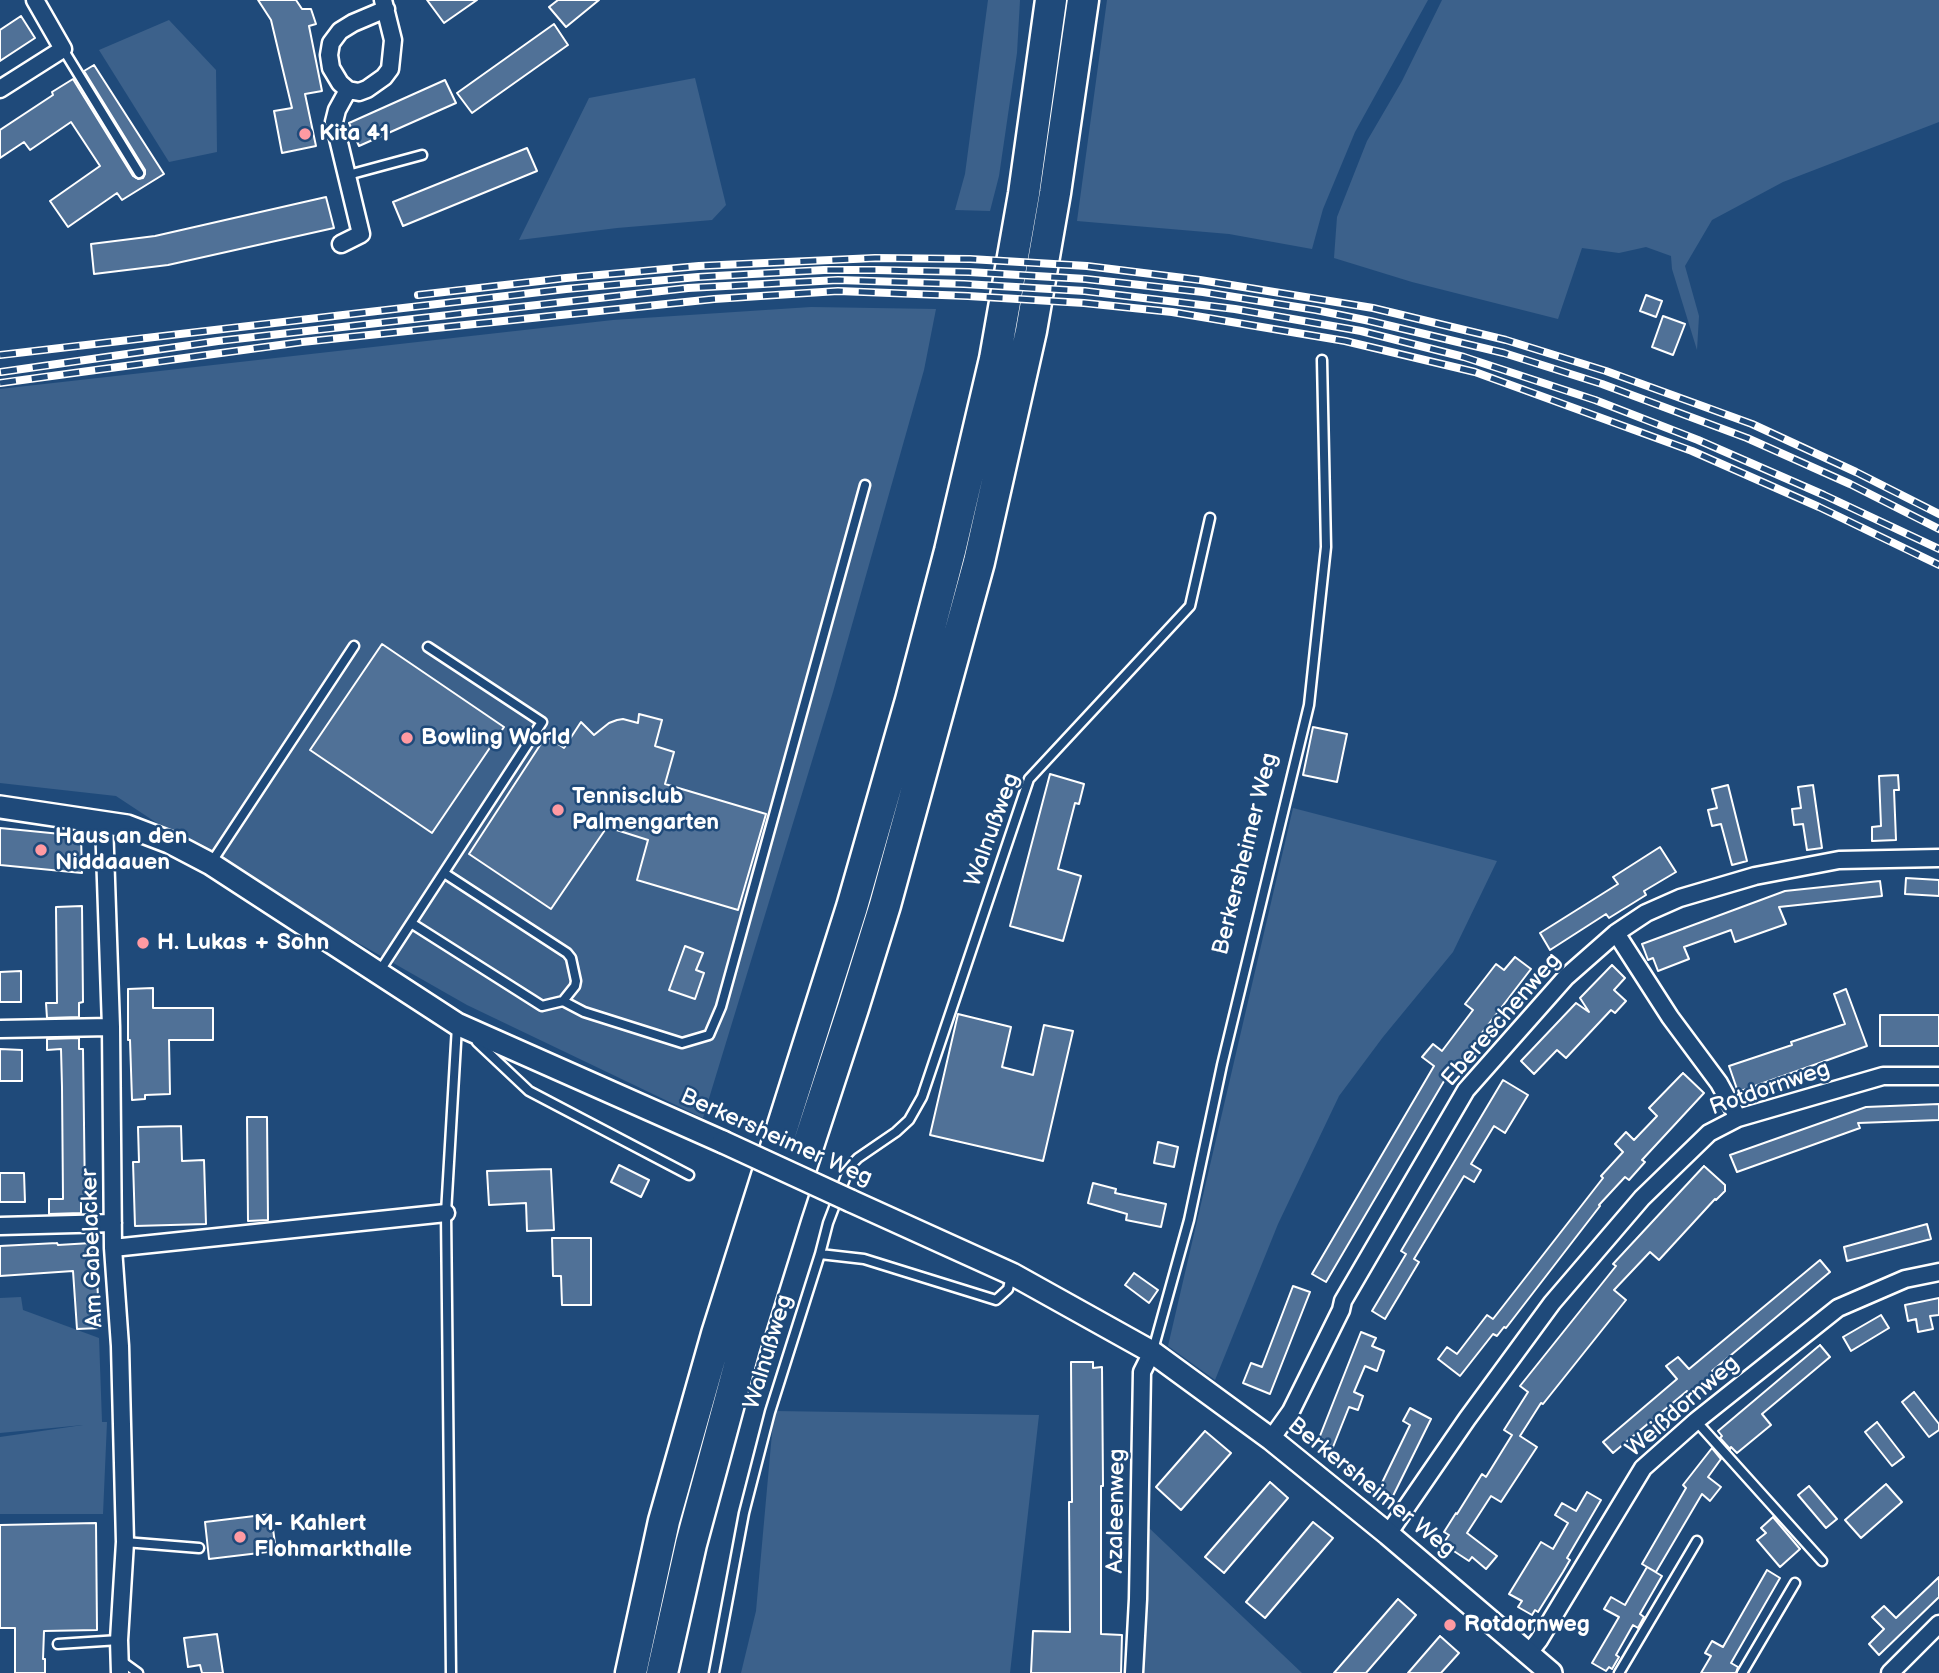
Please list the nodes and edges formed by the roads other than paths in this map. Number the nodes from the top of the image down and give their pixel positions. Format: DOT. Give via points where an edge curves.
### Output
graph roads {
  1 [pos="35,0"];
  2 [pos="1051,0"];
  3 [pos="1083,0"];
  4 [pos="385,5"];
  5 [pos="63,49"];
  6 [pos="0,89"];
  7 [pos="348,90"];
  8 [pos="422,155"];
  9 [pos="138,173"];
  10 [pos="348,175"];
  11 [pos="341,244"];
  12 [pos="1322,360"];
  13 [pos="865,485"];
  14 [pos="1210,518"];
  15 [pos="354,646"];
  16 [pos="428,646"];
  17 [pos="0,807"];
  18 [pos="104,822"];
  19 [pos="1939,858"];
  20 [pos="211,864"];
  21 [pos="444,873"];
  22 [pos="411,923"];
  23 [pos="1616,933"];
  24 [pos="379,973"];
  25 [pos="563,1001"];
  26 [pos="457,1024"];
  27 [pos="111,1027"];
  28 [pos="0,1029"];
  29 [pos="1939,1076"];
  30 [pos="1738,1118"];
  31 [pos="689,1175"];
  32 [pos="446,1213"];
  33 [pos="113,1223"];
  34 [pos="0,1226"];
  35 [pos="113,1248"];
  36 [pos="820,1254"];
  37 [pos="1939,1272"];
  38 [pos="1012,1274"];
  39 [pos="1152,1352"];
  40 [pos="1696,1421"];
  41 [pos="1271,1439"];
  42 [pos="1388,1534"];
  43 [pos="1697,1541"];
  44 [pos="125,1542"];
  45 [pos="199,1548"];
  46 [pos="1822,1561"];
  47 [pos="1796,1583"];
  48 [pos="1939,1624"];
  49 [pos="119,1640"];
  50 [pos="58,1644"];
  51 [pos="1528,1654"];
  52 [pos="120,1666"];
  53 [pos="138,1673"];
  54 [pos="451,1673"];
  55 [pos="631,1673"];
  56 [pos="662,1673"];
  57 [pos="714,1673"];
  58 [pos="1134,1673"];
  59 [pos="1551,1673"];
  60 [pos="1619,1673"];
  61 [pos="1742,1673"];
  62 [pos="1890,1673"];
  1 -- 5 [label="street"];
  2 -- 55 [label="highway" via="995,359 950,551 852,907 713,1348 664,1521"];
  3 -- 56 [label="highway" via="1031,331 979,562 881,918 744,1348"];
  4 -- 7 [label="street" via="393,40 390,68 367,89"];
  4 -- 7 [label="street" via="340,31 331,43 331,68"];
  5 -- 6 [label="street"];
  5 -- 9 [label="lane"];
  7 -- 10 [label="street" via="334,122"];
  8 -- 10 [label="lane"];
  10 -- 11 [label="street" via="361,234"];
  12 -- 39 [label="lane, Berkersheimer Weg" via="1326,547 1309,705 1189,1220"];
  13 -- 25 [label="lane" via="721,1007 709,1035 682,1043"];
  14 -- 36 [label="lane, Walnußweg" via="1191,606 1029,779 922,1097 909,1120 858,1158 846,1176"];
  15 -- 20 [label="lane"];
  16 -- 21 [label="lane" via="542,722"];
  17 -- 18 [label="street, Berkersheimer Weg"];
  18 -- 20 [label="street, Berkersheimer Weg" via="169,842"];
  18 -- 27 [label="street, Am Gabelacker"];
  19 -- 23 [label="street, Ebereschenweg" via="1839,860 1755,876 1680,898"];
  20 -- 24 [label="street, Berkersheimer Weg"];
  21 -- 22 [label="lane"];
  21 -- 25 [label="lane" via="567,953 576,981"];
  22 -- 24 [label="lane"];
  22 -- 25 [label="lane" via="542,1006"];
  23 -- 30 [label="street"];
  23 -- 41 [label="street, Ebereschenweg" via="1566,978 1466,1090 1343,1301 1291,1411"];
  24 -- 26 [label="street, Berkersheimer Weg"];
  26 -- 31 [label="lane" via="529,1091"];
  26 -- 32 [label="lane"];
  26 -- 38 [label="street, Berkersheimer Weg, bridge"];
  27 -- 28 [label="street"];
  27 -- 33 [label="street, Am Gabelacker"];
  29 -- 30 [label="street, Rotdornweg" via="1884,1076"];
  30 -- 42 [label="street, Rotdornweg" via="1709,1133 1642,1198 1552,1303"];
  32 -- 35 [label="street"];
  32 -- 54 [label="lane"];
  33 -- 34 [label="street"];
  33 -- 35 [label="street, Am Gabelacker"];
  35 -- 44 [label="street, Am Gabelacker"];
  36 -- 38 [label="lane" via="864,1259 996,1300 1008,1289"];
  36 -- 57 [label="lane, Walnußweg" via="747,1500"];
  37 -- 40 [label="street, Weißdornweg" via="1905,1279 1838,1308"];
  38 -- 39 [label="street, Berkersheimer Weg"];
  39 -- 41 [label="street, Berkersheimer Weg"];
  39 -- 58 [label="street, Azaleenweg" via="1142,1372"];
  40 -- 46 [label="lane"];
  40 -- 51 [label="street, Weißdornweg" via="1643,1468"];
  41 -- 42 [label="street, Berkersheimer Weg"];
  42 -- 51 [label="street, Berkersheimer Weg"];
  43 -- 60 [label="lane"];
  44 -- 45 [label="lane"];
  44 -- 49 [label="street, Am Gabelacker"];
  47 -- 61 [label="lane"];
  48 -- 62 [label="street"];
  49 -- 50 [label="lane"];
  49 -- 52 [label="street, Am Gabelacker"];
  51 -- 59 [label="street, Berkersheimer Weg"];
  52 -- 53 [label="lane"];
}
